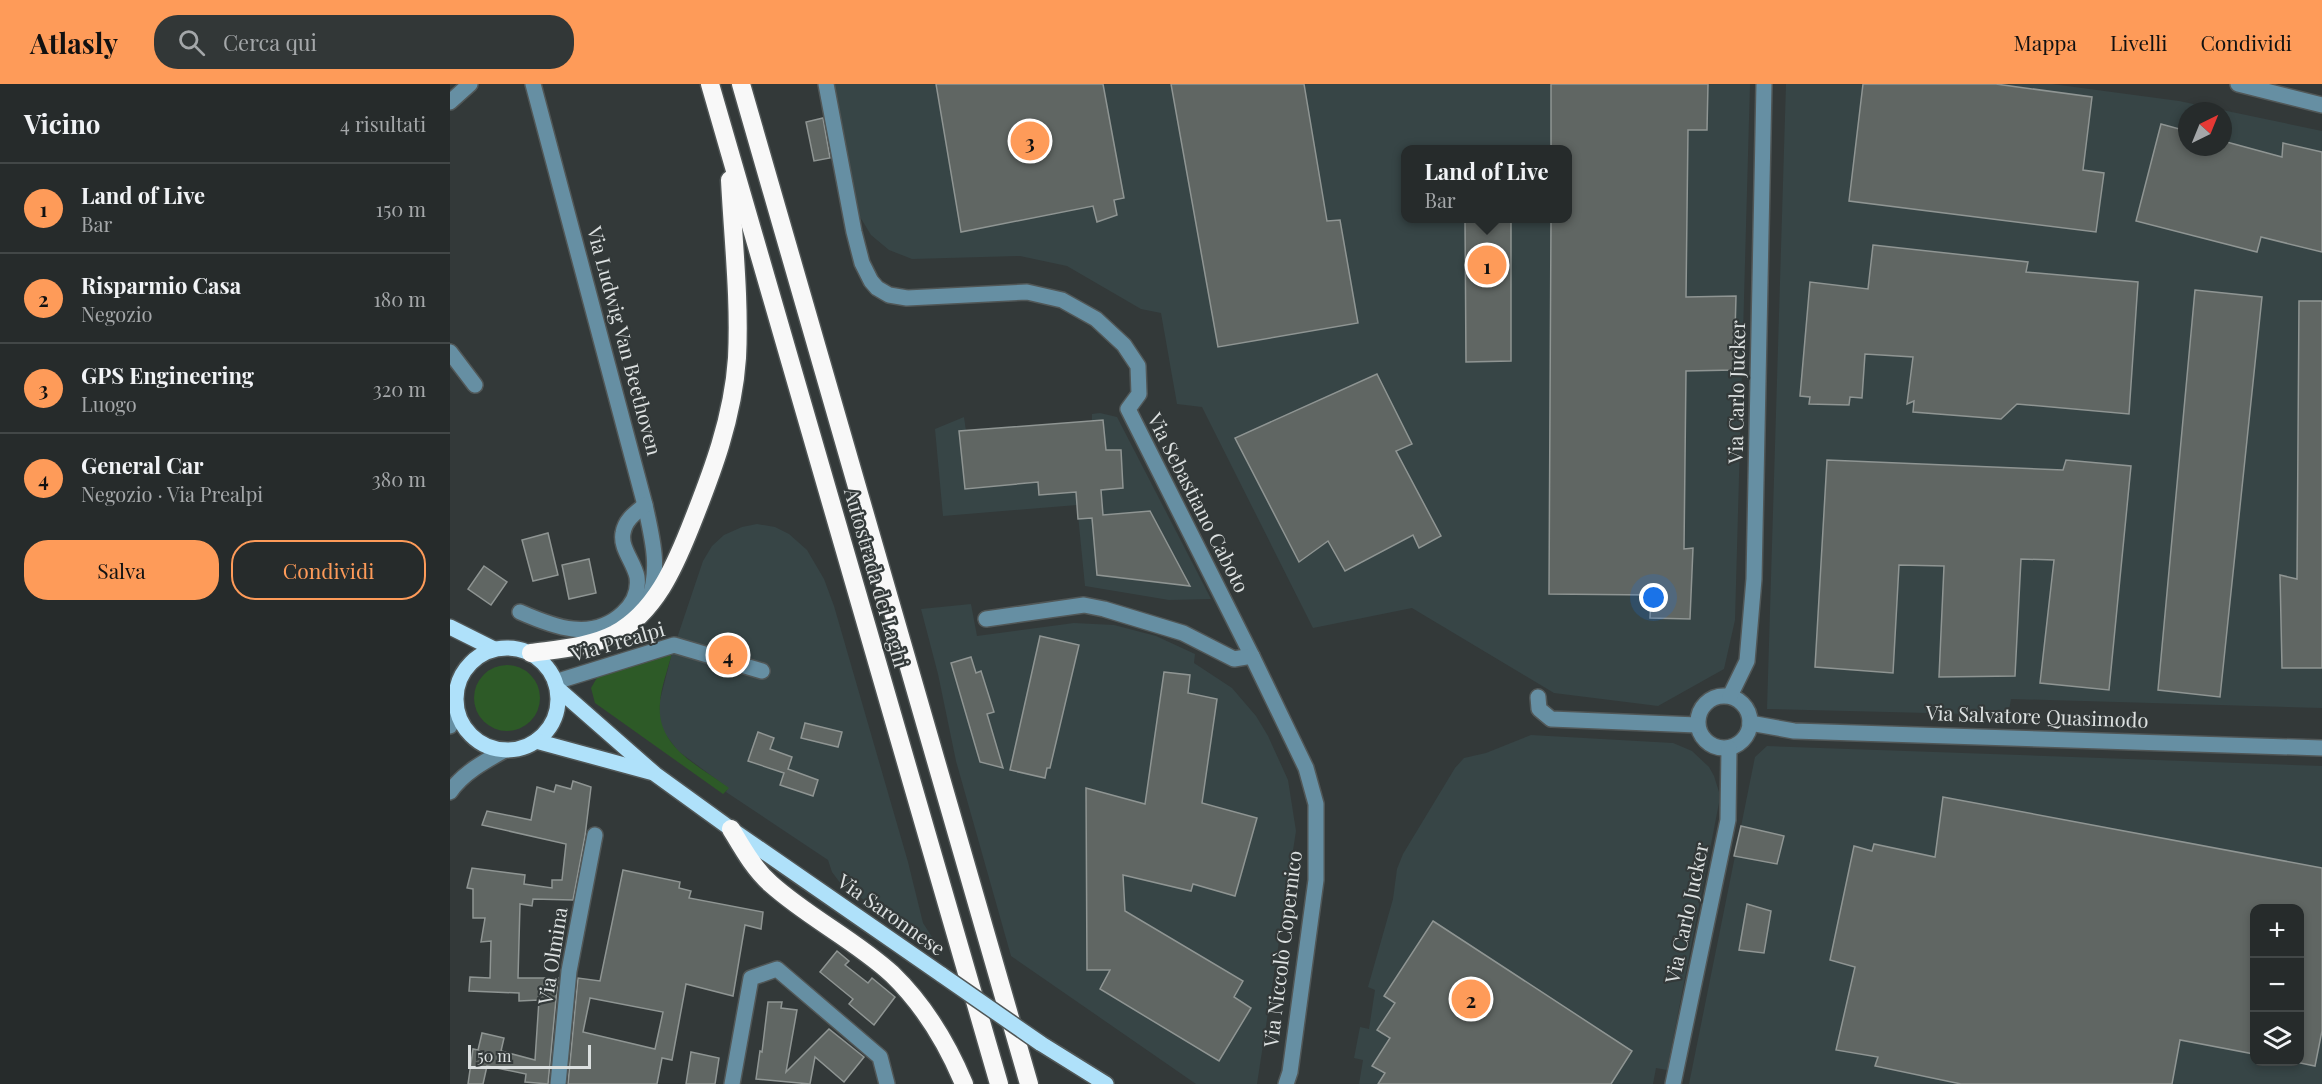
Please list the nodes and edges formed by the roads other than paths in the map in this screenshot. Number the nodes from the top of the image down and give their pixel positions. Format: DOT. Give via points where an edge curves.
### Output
graph roads {
  1 [pos="470,84"];
  2 [pos="533,84"];
  3 [pos="710,84"];
  4 [pos="741,84"];
  5 [pos="826,84"];
  6 [pos="1764,84"];
  7 [pos="2238,84"];
  8 [pos="450,102"];
  9 [pos="2322,105"];
  10 [pos="728,148"];
  11 [pos="450,352"];
  12 [pos="475,385"];
  13 [pos="645,505"];
  14 [pos="645,609"];
  15 [pos="520,612"];
  16 [pos="986,619"];
  17 [pos="450,627"];
  18 [pos="494,649"];
  19 [pos="531,654"];
  20 [pos="1252,656"];
  21 [pos="762,671"];
  22 [pos="453,683"];
  23 [pos="556,685"];
  24 [pos="1730,696"];
  25 [pos="1538,697"];
  26 [pos="457,712"];
  27 [pos="1750,723"];
  28 [pos="1697,725"];
  29 [pos="450,726"];
  30 [pos="536,741"];
  31 [pos="1729,748"];
  32 [pos="2322,748"];
  33 [pos="505,750"];
  34 [pos="655,774"];
  35 [pos="450,792"];
  36 [pos="731,829"];
  37 [pos="595,835"];
  38 [pos="1093,1076"];
  39 [pos="1289,1080"];
  40 [pos="558,1084"];
  41 [pos="732,1084"];
  42 [pos="886,1084"];
  43 [pos="964,1084"];
  44 [pos="999,1084"];
  45 [pos="1029,1084"];
  46 [pos="1106,1084"];
  47 [pos="1119,1084"];
  48 [pos="1673,1084"];
  1 -- 8 [label="street"];
  2 -- 13 [label="street, Via Ludwig Van Beethoven"];
  3 -- 10 [label="highway, Autostrada dei Laghi"];
  4 -- 45 [label="highway, Autostrada dei Laghi"];
  5 -- 20 [label="street, Via Sebastiano Caboto" via="854,232 866,273 877,288 907,298 1027,292 1062,300 1096,319 1124,345 1138,366 1139,394 1128,409"];
  6 -- 24 [label="street, Via Carlo Jucker" via="1754,579 1747,661"];
  7 -- 9 [label="street"];
  10 -- 14 [label="highway" via="737,336 729,414 715,467 677,561 664,586"];
  10 -- 44 [label="highway, Autostrada dei Laghi"];
  11 -- 12 [label="street"];
  13 -- 14 [label="street, Via Ludwig Van Beethoven" via="654,545 655,585"];
  13 -- 15 [label="street" via="631,516 622,536 637,576 637,589 630,607 616,620 589,631 560,628"];
  14 -- 19 [label="highway" via="616,633 593,643"];
  16 -- 20 [label="street" via="1084,605 1174,630 1234,659"];
  17 -- 18 [label="main road"];
  18 -- 19 [label="main road" via="509,647"];
  18 -- 22 [label="main road" via="473,660"];
  19 -- 23 [label="main road, Via Saronnese" via="543,662"];
  20 -- 39 [label="street, Via Niccolò Copernico" via="1306,768 1316,804 1316,880"];
  21 -- 23 [label="street, Via Prealpi" via="675,645"];
  22 -- 26 [label="main road"];
  23 -- 30 [label="main road" via="557,711 551,725"];
  23 -- 34 [label="main road, Via Saronnese"];
  24 -- 27 [label="street" via="1745,706"];
  24 -- 28 [label="street" via="1706,702"];
  25 -- 28 [label="street" via="1539,710 1551,719"];
  26 -- 29 [label="street"];
  26 -- 33 [label="main road" via="474,739"];
  27 -- 31 [label="street" via="1744,739"];
  27 -- 32 [label="street, Via Salvatore Quasimodo" via="1794,731"];
  28 -- 31 [label="street" via="1711,746"];
  30 -- 33 [label="main road"];
  30 -- 34 [label="main road, Via Saronnese"];
  31 -- 48 [label="street, Via Carlo Jucker" via="1728,820"];
  33 -- 35 [label="street" via="481,763"];
  34 -- 36 [label="main road, Via Saronnese"];
  36 -- 38 [label="main road, Via Saronnese, bridge" via="1040,1044"];
  36 -- 43 [label="highway" via="773,885 892,974 928,1015"];
  37 -- 40 [label="street, Via Olmina" via="569,971"];
  38 -- 46 [label="main road, Via Saronnese"];
  38 -- 47 [label="street"];
  41 -- 42 [label="street" via="751,978 777,969 879,1057"];
}
